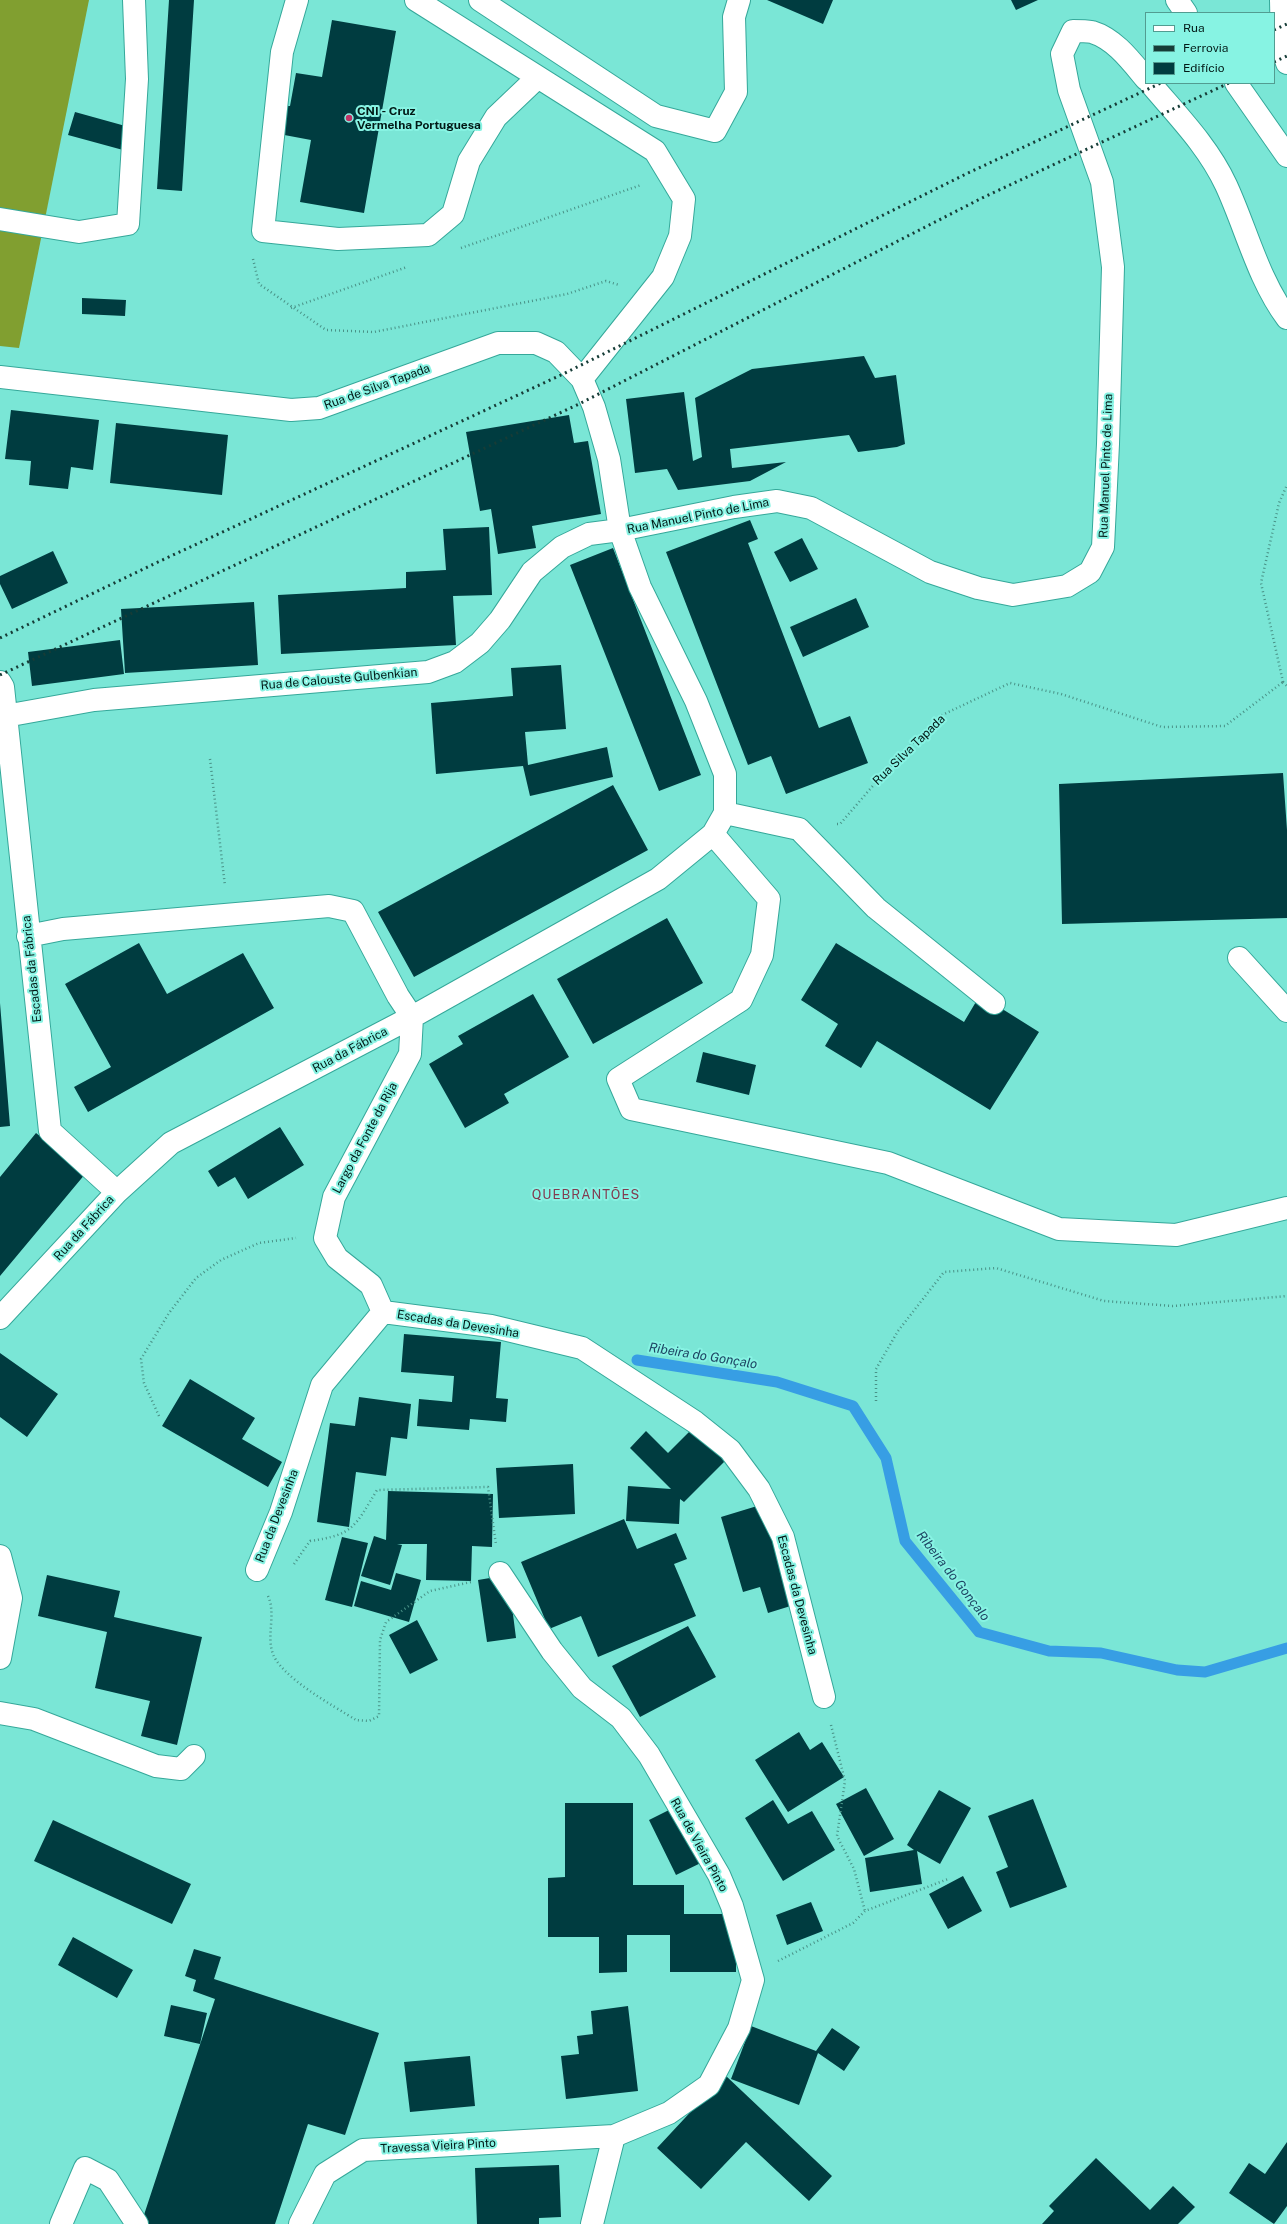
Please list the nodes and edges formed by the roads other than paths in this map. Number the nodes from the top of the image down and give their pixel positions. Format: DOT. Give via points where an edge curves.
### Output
graph roads {
  1 [pos="134,0"];
  2 [pos="297,0"];
  3 [pos="416,0"];
  4 [pos="480,0"];
  5 [pos="739,0"];
  6 [pos="1177,0"];
  7 [pos="1281,0"];
  8 [pos="1185,12"];
  9 [pos="1287,63"];
  10 [pos="538,77"];
  11 [pos="1145,78"];
  12 [pos="1151,84"];
  13 [pos="1237,84"];
  14 [pos="1287,156"];
  15 [pos="0,219"];
  16 [pos="1287,318"];
  17 [pos="0,377"];
  18 [pos="582,379"];
  19 [pos="620,530"];
  20 [pos="0,682"];
  21 [pos="2,717"];
  22 [pos="725,813"];
  23 [pos="713,834"];
  24 [pos="28,936"];
  25 [pos="1239,958"];
  26 [pos="994,1003"];
  27 [pos="1287,1011"];
  28 [pos="412,1017"];
  29 [pos="117,1192"];
  30 [pos="1287,1208"];
  31 [pos="383,1312"];
  32 [pos="0,1318"];
  33 [pos="0,1556"];
  34 [pos="257,1570"];
  35 [pos="500,1573"];
  36 [pos="0,1658"];
  37 [pos="824,1697"];
  38 [pos="0,1713"];
  39 [pos="194,1756"];
  40 [pos="614,2136"];
  41 [pos="61,2224"];
  42 [pos="137,2224"];
  43 [pos="300,2224"];
  44 [pos="592,2224"];
  1 -- 15 [label="street" via="137,79 128,224 79,232"];
  2 -- 10 [label="street" via="282,52 263,231 338,239 428,235 453,214 469,160 496,117"];
  3 -- 10 [label="street"];
  4 -- 5 [label="street" via="656,116 714,131 736,92 734,17"];
  6 -- 8 [label="street"];
  7 -- 9 [label="street" via="1282,48"];
  10 -- 18 [label="street" via="655,151 684,199 680,236 663,277"];
  11 -- 19 [label="street, Rua Manuel Pinto de Lima" via="1111,42 1092,32 1073,31 1062,54 1069,90 1102,182 1113,267 1103,547 1090,572 1067,586 1013,596 978,588 930,572 811,508 777,501 734,506"];
  12 -- 16 [label="street" via="1202,144 1222,177 1262,272"];
  13 -- 14 [label="street"];
  17 -- 18 [label="street, Rua de Silva Tapada" via="291,410 319,408 498,344 536,343 556,352"];
  18 -- 19 [label="street, Rua de Silva Tapada" via="594,407 609,459"];
  19 -- 21 [label="street, Rua de Calouste Gulbenkian" via="589,534 562,547 532,572 500,620 480,643 455,662 428,672 94,700"];
  19 -- 22 [label="street" via="640,587 696,701 725,774"];
  20 -- 21 [label="street" via="3,687"];
  21 -- 24 [label="street, Escadas da Fábrica"];
  22 -- 23 [label="street, Rua da Fábrica"];
  22 -- 26 [label="street" via="799,829 876,908"];
  23 -- 28 [label="street, Rua da Fábrica" via="658,879"];
  23 -- 30 [label="street" via="769,899 762,955 741,1000 618,1078 631,1109 888,1163 1059,1229 1176,1235"];
  24 -- 28 [label="street" via="63,929 328,906 353,911 398,996"];
  24 -- 29 [label="street, Escadas da Fábrica" via="50,1131"];
  25 -- 27 [label="street"];
  28 -- 29 [label="street, Rua da Fábrica" via="171,1143"];
  28 -- 31 [label="street, Largo da Fonte da Rija" via="410,1054 334,1196 324,1238 337,1258 370,1285"];
  29 -- 32 [label="street, Rua da Fábrica"];
  31 -- 34 [label="street, Rua da Devesinha" via="322,1385 281,1512"];
  31 -- 37 [label="street, Escadas da Devesinha" via="491,1326 582,1348 695,1422 730,1450 759,1489 783,1537"];
  33 -- 36 [label="street" via="11,1598"];
  35 -- 40 [label="street, Rua de Vieira Pinto" via="552,1651 582,1688 621,1718 649,1755 719,1875 732,1906 753,1980 738,2028 709,2085 669,2113"];
  38 -- 39 [label="street" via="34,1719 156,1766 181,1769"];
  40 -- 43 [label="street, Travessa Vieira Pinto" via="363,2150 325,2174"];
  40 -- 44 [label="street"];
  41 -- 42 [label="street" via="85,2168 108,2180"];
}
